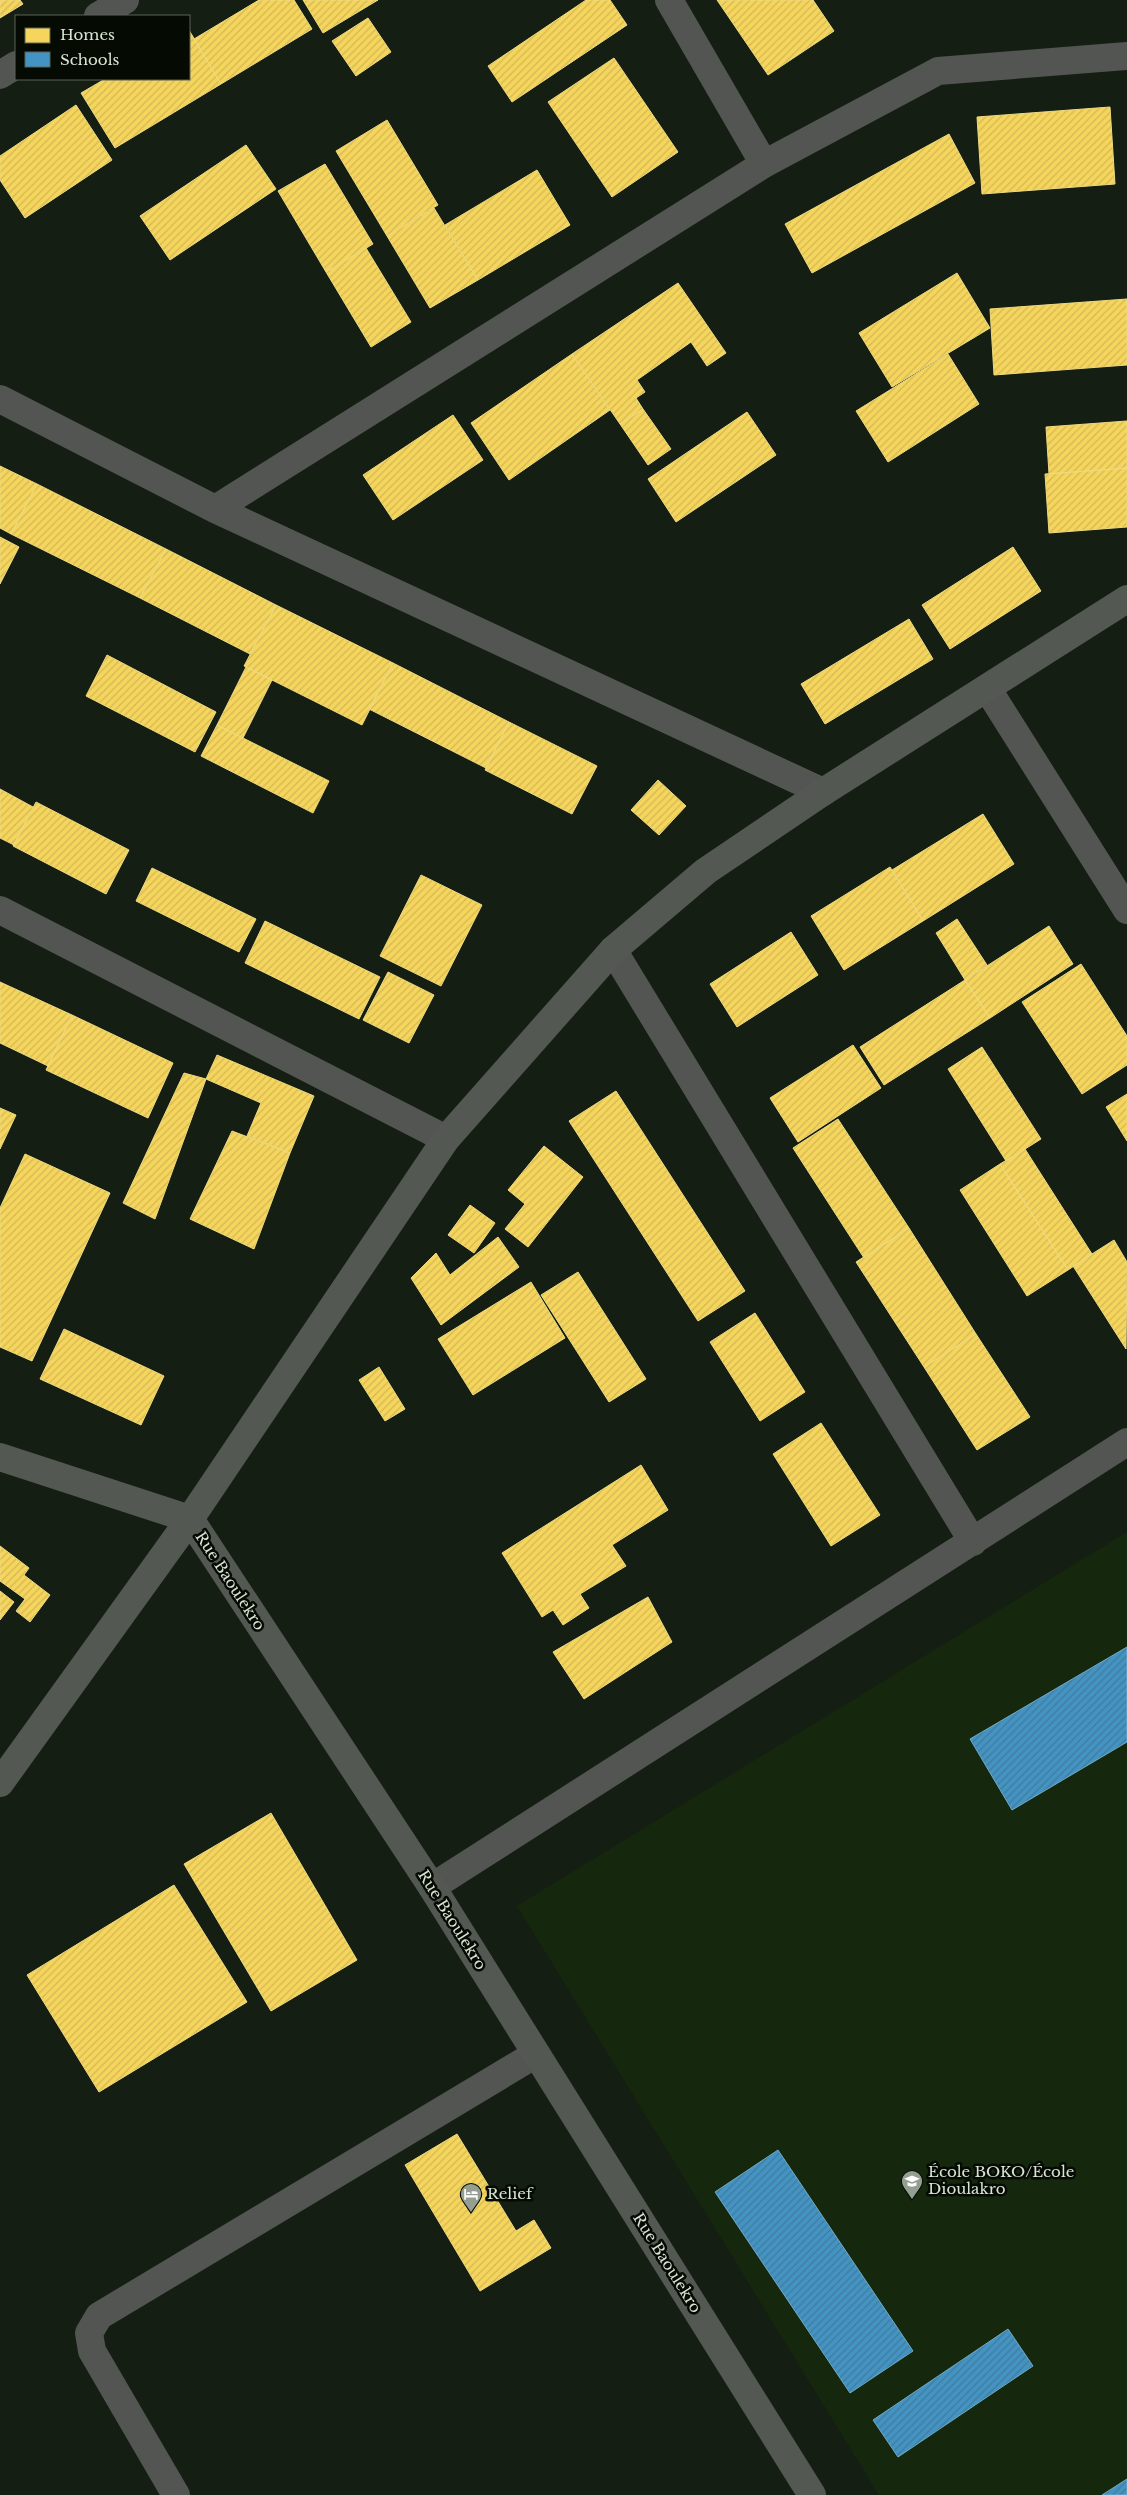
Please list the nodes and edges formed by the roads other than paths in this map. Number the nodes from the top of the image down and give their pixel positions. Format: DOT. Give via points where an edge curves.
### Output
graph roads {
  1 [pos="125,0"];
  2 [pos="669,0"];
  3 [pos="100,15"];
  4 [pos="1127,56"];
  5 [pos="15,66"];
  6 [pos="0,75"];
  7 [pos="764,164"];
  8 [pos="0,399"];
  9 [pos="215,509"];
  10 [pos="1127,599"];
  11 [pos="987,688"];
  12 [pos="823,792"];
  13 [pos="0,910"];
  14 [pos="1127,910"];
  15 [pos="613,950"];
  16 [pos="446,1140"];
  17 [pos="1127,1442"];
  18 [pos="0,1457"];
  19 [pos="190,1519"];
  20 [pos="973,1542"];
  21 [pos="0,1783"];
  22 [pos="432,1886"];
  23 [pos="536,2054"];
  24 [pos="176,2495"];
  25 [pos="812,2495"];
  1 -- 3 [label="street"];
  2 -- 7 [label="street"];
  4 -- 7 [label="street" via="938,71"];
  5 -- 6 [label="street"];
  7 -- 9 [label="street"];
  8 -- 9 [label="street"];
  9 -- 12 [label="street"];
  10 -- 11 [label="street"];
  11 -- 12 [label="street"];
  11 -- 14 [label="street"];
  12 -- 15 [label="street" via="706,871"];
  13 -- 16 [label="street"];
  15 -- 16 [label="street"];
  15 -- 20 [label="street"];
  16 -- 19 [label="street"];
  17 -- 20 [label="street"];
  18 -- 19 [label="street, Rue Baoulekro"];
  19 -- 21 [label="street"];
  19 -- 22 [label="street, Rue Baoulekro"];
  20 -- 22 [label="street"];
  22 -- 23 [label="street, Rue Baoulekro"];
  23 -- 24 [label="street" via="99,2316 89,2333 92,2351"];
  23 -- 25 [label="street, Rue Baoulekro"];
}
